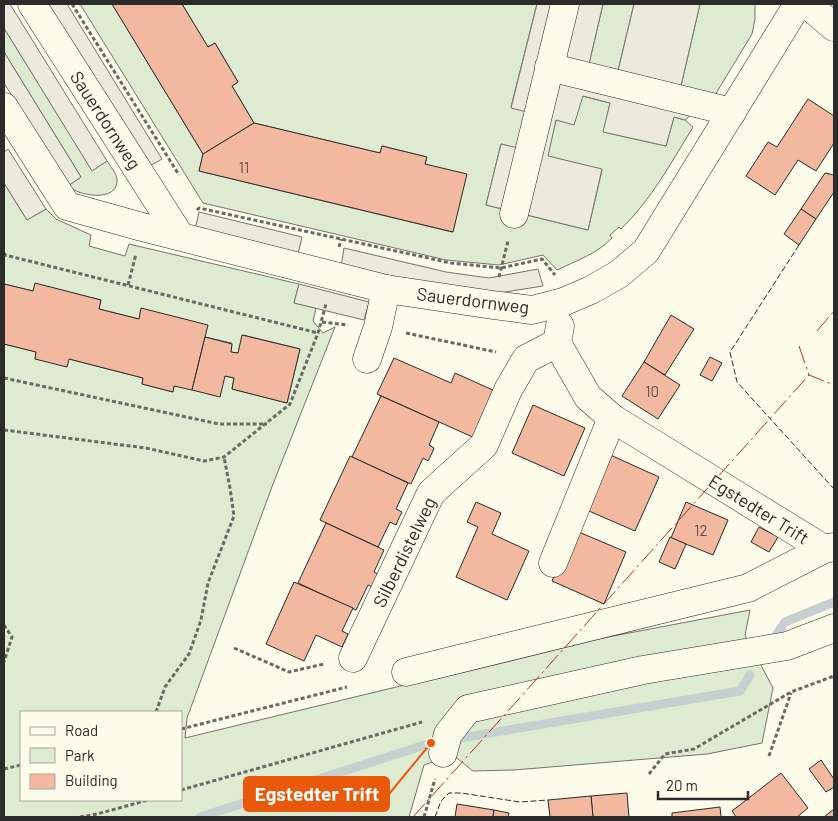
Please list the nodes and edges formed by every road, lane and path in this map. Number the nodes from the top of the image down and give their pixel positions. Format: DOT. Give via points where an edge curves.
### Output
graph roads {
  1 [pos="32,4"];
  2 [pos="72,4"];
  3 [pos="564,4"];
  4 [pos="798,4"];
  5 [pos="806,4"];
  6 [pos="834,27"];
  7 [pos="549,68"];
  8 [pos="4,107"];
  9 [pos="732,112"];
  10 [pos="179,176"];
  11 [pos="194,200"];
  12 [pos="200,208"];
  13 [pos="514,214"];
  14 [pos="178,233"];
  15 [pos="341,239"];
  16 [pos="137,249"];
  17 [pos="4,253"];
  18 [pos="332,276"];
  19 [pos="128,285"];
  20 [pos="386,289"];
  21 [pos="568,300"];
  22 [pos="322,322"];
  23 [pos="378,327"];
  24 [pos="318,333"];
  25 [pos="557,343"];
  26 [pos="367,359"];
  27 [pos="526,359"];
  28 [pos="4,378"];
  29 [pos="612,418"];
  30 [pos="267,424"];
  31 [pos="4,430"];
  32 [pos="224,457"];
  33 [pos="829,548"];
  34 [pos="553,563"];
  35 [pos="4,625"];
  36 [pos="834,628"];
  37 [pos="234,648"];
  38 [pos="353,658"];
  39 [pos="4,662"];
  40 [pos="406,672"];
  41 [pos="834,676"];
  42 [pos="350,686"];
  43 [pos="791,692"];
  44 [pos="468,709"];
  45 [pos="156,711"];
  46 [pos="182,729"];
  47 [pos="445,743"];
  48 [pos="769,756"];
  49 [pos="20,765"];
  50 [pos="4,769"];
  51 [pos="649,774"];
  52 [pos="182,790"];
  53 [pos="144,801"];
  54 [pos="80,817"];
  55 [pos="424,817"];
  1 -- 14 [label="street, Sauerdornweg"];
  2 -- 10 [label="path"];
  3 -- 7 [label="street"];
  4 -- 9 [label="street, Sauerdornweg"];
  5 -- 6 [label="street"];
  7 -- 9 [label="street"];
  7 -- 13 [label="street"];
  8 -- 14 [label="street, Sauerdornweg" via="67,206"];
  9 -- 21 [label="street, Sauerdornweg" via="646,251 619,274"];
  11 -- 12 [label="path"];
  12 -- 14 [label="path"];
  12 -- 15 [label="path"];
  14 -- 18 [label="street, Sauerdornweg"];
  15 -- 18 [label="path"];
  15 -- 21 [label="path" via="451,264 501,268 542,259"];
  16 -- 19 [label="path"];
  17 -- 19 [label="path"];
  18 -- 20 [label="street, Sauerdornweg"];
  18 -- 22 [label="path"];
  19 -- 24 [label="path"];
  20 -- 21 [label="street, Sauerdornweg" via="532,310"];
  20 -- 23 [label="street"];
  21 -- 25 [label="street"];
  22 -- 23 [label="path"];
  22 -- 24 [label="path"];
  23 -- 26 [label="street"];
  23 -- 27 [label="path"];
  24 -- 30 [label="path" via="290,404"];
  25 -- 27 [label="street"];
  25 -- 29 [label="street" via="588,397"];
  27 -- 38 [label="street, Silberdistelweg" via="508,390 484,445 431,493"];
  28 -- 30 [label="path" via="219,424"];
  29 -- 33 [label="street, Egstedter Trift"];
  29 -- 34 [label="street"];
  30 -- 32 [label="path"];
  31 -- 32 [label="path" via="146,448 204,461"];
  32 -- 45 [label="path" via="234,516 208,583 201,620 189,654 165,687"];
  33 -- 40 [label="street, Egstedter Trift" via="748,588"];
  35 -- 39 [label="path" via="12,637"];
  36 -- 44 [label="street" via="787,646 643,670"];
  37 -- 38 [label="path" via="289,672"];
  41 -- 43 [label="path"];
  42 -- 46 [label="path"];
  43 -- 48 [label="path"];
  43 -- 51 [label="path" via="694,748 664,754"];
  44 -- 47 [label="street"];
  44 -- 52 [label="path"];
  47 -- 55 [label="path"];
  49 -- 50 [label="path"];
  53 -- 54 [label="path"];
}
